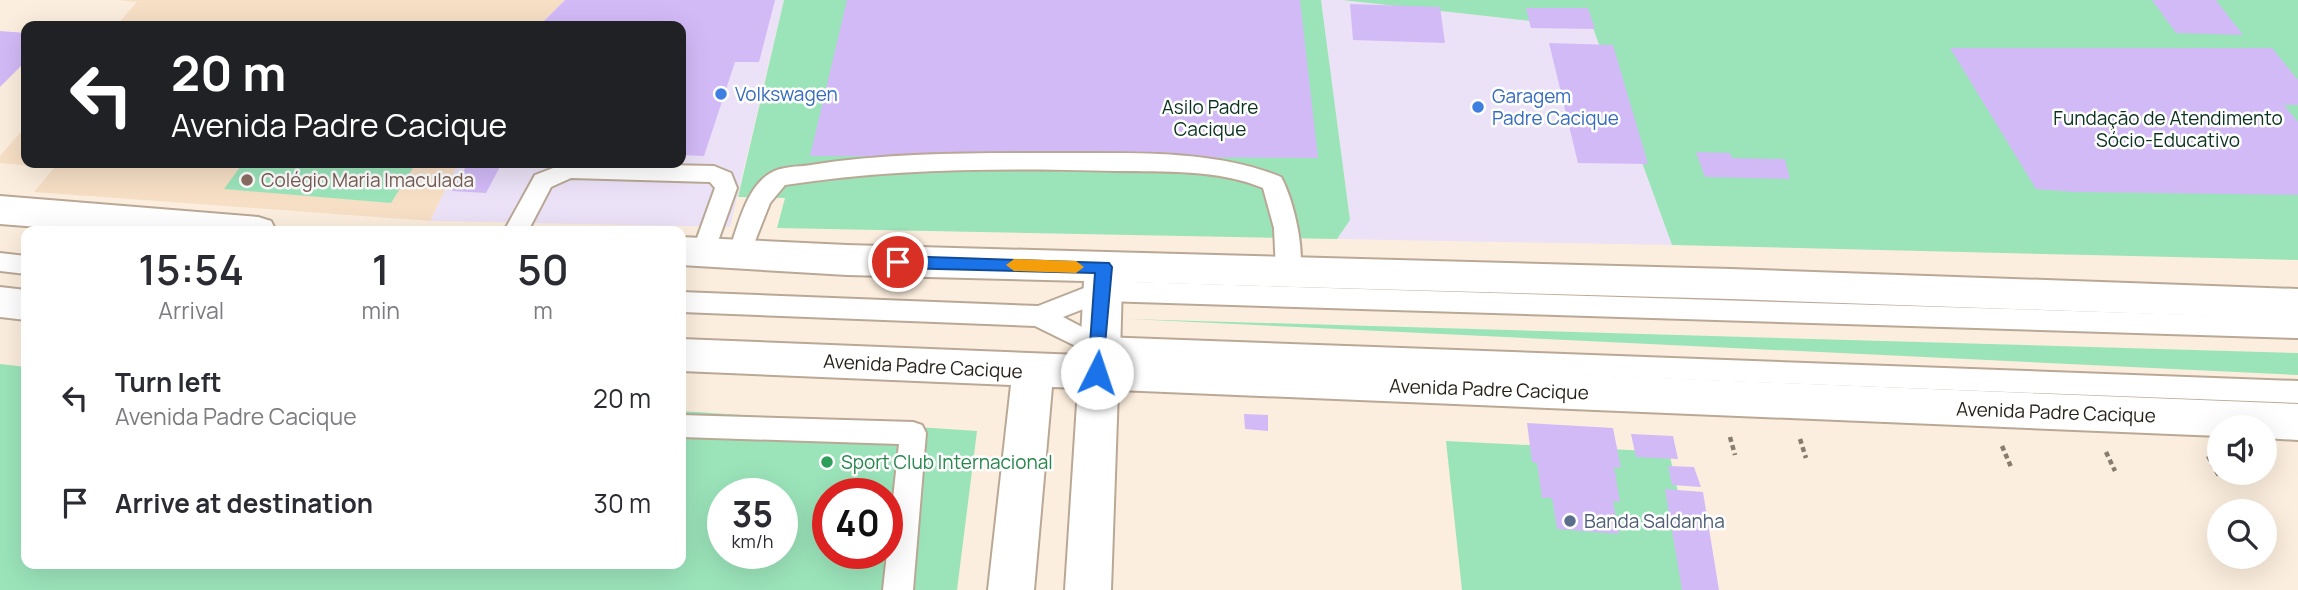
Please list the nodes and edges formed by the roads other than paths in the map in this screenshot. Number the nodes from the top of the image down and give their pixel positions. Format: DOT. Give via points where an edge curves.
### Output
graph roads {
  1 [pos="0,210"];
  2 [pos="197,226"];
  3 [pos="519,226"];
  4 [pos="708,252"];
  5 [pos="0,262"];
  6 [pos="21,264"];
  7 [pos="1288,272"];
  8 [pos="1103,279"];
  9 [pos="0,302"];
  10 [pos="686,302"];
  11 [pos="21,304"];
  12 [pos="2298,304"];
  13 [pos="1039,316"];
  14 [pos="2298,328"];
  15 [pos="686,355"];
  16 [pos="1097,360"];
  17 [pos="1033,371"];
  18 [pos="2298,392"];
  19 [pos="2298,422"];
  20 [pos="686,426"];
  21 [pos="898,590"];
  22 [pos="1011,590"];
  23 [pos="1088,590"];
  1 -- 2 [label="main road"];
  3 -- 4 [label="lane" via="543,181 569,170 714,174 723,179 726,188"];
  4 -- 7 [label="lane" via="779,178 884,166 1024,161 1179,165 1255,174 1273,183 1286,228"];
  4 -- 8 [label="main road"];
  5 -- 6 [label="lane"];
  7 -- 8 [label="main road"];
  7 -- 12 [label="main road"];
  8 -- 13 [label="lane"];
  8 -- 14 [label="lane"];
  8 -- 16 [label="main road"];
  9 -- 11 [label="main road"];
  10 -- 13 [label="lane"];
  13 -- 16 [label="lane"];
  15 -- 17 [label="main road, Avenida Padre Cacique"];
  16 -- 17 [label="main road, Avenida Padre Cacique"];
  16 -- 18 [label="lane"];
  16 -- 19 [label="main road, Avenida Padre Cacique"];
  16 -- 23 [label="main road"];
  17 -- 22 [label="main road"];
  20 -- 21 [label="lane" via="913,433"];
}
